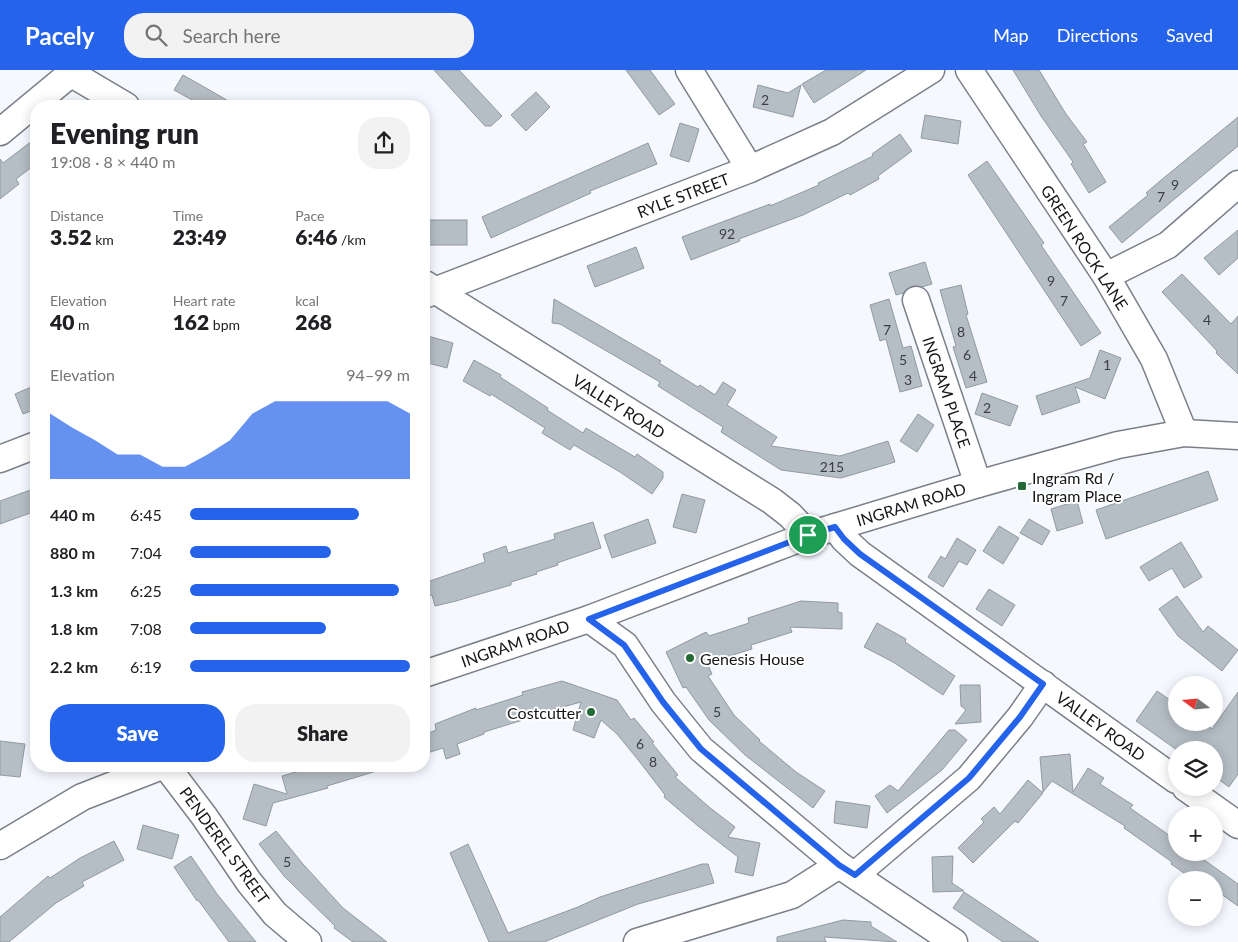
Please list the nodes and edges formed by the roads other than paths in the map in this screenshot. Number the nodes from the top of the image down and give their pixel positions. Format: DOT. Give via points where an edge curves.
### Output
graph roads {
  1 [pos="689,70"];
  2 [pos="931,70"];
  3 [pos="969,70"];
  4 [pos="74,72"];
  5 [pos="39,100"];
  6 [pos="117,100"];
  7 [pos="30,108"];
  8 [pos="0,132"];
  9 [pos="750,169"];
  10 [pos="1238,184"];
  11 [pos="1106,276"];
  12 [pos="430,289"];
  13 [pos="430,291"];
  14 [pos="916,300"];
  15 [pos="1184,433"];
  16 [pos="1238,436"];
  17 [pos="30,448"];
  18 [pos="0,460"];
  19 [pos="978,484"];
  20 [pos="835,527"];
  21 [pos="808,535"];
  22 [pos="589,619"];
  23 [pos="430,672"];
  24 [pos="1043,684"];
  25 [pos="147,772"];
  26 [pos="171,772"];
  27 [pos="1168,774"];
  28 [pos="1197,796"];
  29 [pos="1238,825"];
  30 [pos="1,842"];
  31 [pos="847,870"];
  32 [pos="308,942"];
  33 [pos="636,942"];
  34 [pos="954,942"];
  1 -- 9 [label="street"];
  2 -- 9 [label="street, RYLE STREET" via="832,132"];
  3 -- 11 [label="street, GREEN ROCK LANE"];
  4 -- 5 [label="street"];
  4 -- 6 [label="street"];
  7 -- 8 [label="street"];
  9 -- 12 [label="street, RYLE STREET"];
  10 -- 11 [label="street" via="1168,245"];
  11 -- 15 [label="street, GREEN ROCK LANE" via="1154,359"];
  13 -- 21 [label="street, VALLEY ROAD" via="772,502 790,515"];
  14 -- 19 [label="street, INGRAM PLACE"];
  15 -- 16 [label="street, INGRAM ROAD"];
  15 -- 19 [label="street, INGRAM ROAD" via="1118,444"];
  17 -- 18 [label="street"];
  19 -- 20 [label="street, INGRAM ROAD"];
  20 -- 21 [label="street, INGRAM ROAD"];
  20 -- 24 [label="street, VALLEY ROAD" via="860,554"];
  21 -- 22 [label="street, INGRAM ROAD"];
  22 -- 23 [label="street, INGRAM ROAD"];
  22 -- 31 [label="street" via="624,645 663,702 701,749"];
  24 -- 27 [label="street, VALLEY ROAD"];
  24 -- 31 [label="street" via="969,778"];
  25 -- 30 [label="street" via="82,797"];
  26 -- 32 [label="street, PENDEREL STREET" via="249,882 275,914"];
  28 -- 29 [label="street"];
  31 -- 33 [label="street" via="792,895"];
  31 -- 34 [label="street"];
}
